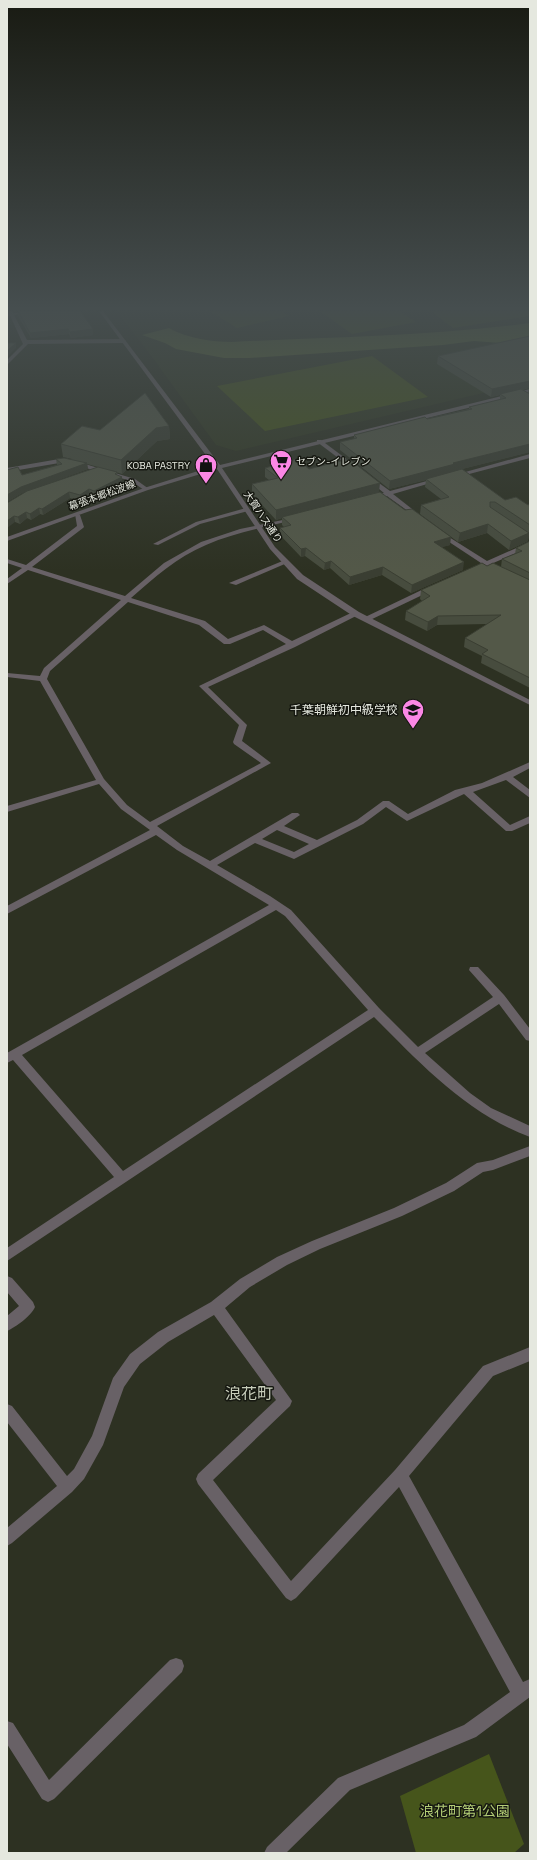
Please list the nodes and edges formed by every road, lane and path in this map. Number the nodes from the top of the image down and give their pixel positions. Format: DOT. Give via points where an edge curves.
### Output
graph roads {
  1 [pos="166,398"];
  2 [pos="499,398"];
  3 [pos="319,441"];
  4 [pos="530,456"];
  5 [pos="218,467"];
  6 [pos="7,470"];
  7 [pos="97,470"];
  8 [pos="90,472"];
  9 [pos="146,489"];
  10 [pos="388,493"];
  11 [pos="365,500"];
  12 [pos="246,510"];
  13 [pos="77,515"];
  14 [pos="304,516"];
  15 [pos="422,520"];
  16 [pos="258,528"];
  17 [pos="433,529"];
  18 [pos="524,535"];
  19 [pos="7,539"];
  20 [pos="530,539"];
  21 [pos="156,544"];
  22 [pos="530,544"];
  23 [pos="7,561"];
  24 [pos="285,562"];
  25 [pos="484,564"];
  26 [pos="27,567"];
  27 [pos="470,570"];
  28 [pos="502,573"];
  29 [pos="7,582"];
  30 [pos="233,583"];
  31 [pos="442,583"];
  32 [pos="127,600"];
  33 [pos="356,614"];
  34 [pos="365,619"];
  35 [pos="292,646"];
  36 [pos="7,674"];
  37 [pos="43,679"];
  38 [pos="530,703"];
  39 [pos="530,765"];
  40 [pos="507,776"];
  41 [pos="101,781"];
  42 [pos="466,791"];
  43 [pos="530,794"];
  44 [pos="7,810"];
  45 [pos="295,815"];
  46 [pos="530,819"];
  47 [pos="276,826"];
  48 [pos="153,828"];
  49 [pos="254,839"];
  50 [pos="317,844"];
  51 [pos="210,865"];
  52 [pos="277,905"];
  53 [pos="7,910"];
  54 [pos="474,970"];
  55 [pos="500,998"];
  56 [pos="375,1012"];
  57 [pos="529,1034"];
  58 [pos="417,1053"];
  59 [pos="11,1056"];
  60 [pos="530,1132"];
  61 [pos="530,1151"];
  62 [pos="122,1178"];
  63 [pos="7,1255"];
  64 [pos="7,1282"];
  65 [pos="216,1307"];
  66 [pos="7,1324"];
  67 [pos="530,1354"];
  68 [pos="7,1411"];
  69 [pos="400,1475"];
  70 [pos="67,1487"];
  71 [pos="7,1538"];
  72 [pos="176,1666"];
  73 [pos="526,1691"];
  74 [pos="7,1729"];
  75 [pos="273,1853"];
  1 -- 5 [label="street, 大賀ハス通り"];
  2 -- 3 [label="street, 幕張本郷松波線"];
  3 -- 5 [label="street, 幕張本郷松波線"];
  3 -- 10 [label="street"];
  4 -- 10 [label="street"];
  5 -- 9 [label="street, 幕張本郷松波線"];
  5 -- 12 [label="street, 大賀ハス通り"];
  6 -- 7 [label="street" via="65,460"];
  7 -- 8 [label="street"];
  7 -- 9 [label="street" via="133,480"];
  9 -- 13 [label="street, 幕張本郷松波線"];
  10 -- 11 [label="street"];
  10 -- 15 [label="street"];
  12 -- 16 [label="street, 大賀ハス通り"];
  12 -- 21 [label="street" via="198,523"];
  13 -- 19 [label="street, 幕張本郷松波線"];
  13 -- 26 [label="street" via="81,527"];
  14 -- 16 [label="street"];
  16 -- 24 [label="street, 大賀ハス通り"];
  16 -- 32 [label="street" via="212,540 188,551 153,575"];
  17 -- 25 [label="street"];
  18 -- 20 [label="street"];
  22 -- 25 [label="street"];
  23 -- 26 [label="street"];
  24 -- 30 [label="street"];
  24 -- 33 [label="street, 大賀ハス通り" via="300,577"];
  25 -- 27 [label="street"];
  25 -- 28 [label="street"];
  26 -- 29 [label="street"];
  26 -- 32 [label="street"];
  31 -- 34 [label="street"];
  32 -- 35 [label="street" via="202,623 227,642 264,627"];
  32 -- 37 [label="street" via="47,670"];
  33 -- 34 [label="street, 大賀ハス通り"];
  33 -- 35 [label="street"];
  34 -- 38 [label="street, 大賀ハス通り"];
  35 -- 48 [label="street" via="203,686 243,725 237,742 267,763"];
  36 -- 37 [label="street"];
  37 -- 41 [label="street"];
  39 -- 40 [label="street"];
  40 -- 42 [label="street"];
  40 -- 43 [label="street"];
  41 -- 44 [label="street"];
  41 -- 48 [label="street" via="124,807"];
  42 -- 46 [label="street" via="510,829"];
  42 -- 50 [label="street" via="458,792 407,818 386,803 360,822"];
  45 -- 47 [label="street"];
  47 -- 49 [label="street"];
  47 -- 50 [label="street"];
  48 -- 51 [label="street" via="180,848"];
  48 -- 53 [label="street"];
  49 -- 50 [label="street" via="294,856"];
  49 -- 51 [label="street"];
  51 -- 52 [label="street"];
  52 -- 56 [label="street" via="288,913"];
  52 -- 59 [label="street"];
  54 -- 55 [label="street"];
  55 -- 57 [label="street"];
  55 -- 58 [label="street"];
  56 -- 58 [label="street"];
  56 -- 62 [label="street"];
  58 -- 60 [label="street" via="487,1111"];
  59 -- 62 [label="street"];
  61 -- 65 [label="street" via="482,1167 450,1187 398,1212 282,1261 245,1283"];
  62 -- 63 [label="street"];
  64 -- 66 [label="street" via="28,1307"];
  65 -- 69 [label="street" via="285,1401 203,1479 291,1593"];
  65 -- 70 [label="street" via="163,1337 135,1359 118,1383 98,1440 79,1474"];
  67 -- 69 [label="street" via="488,1372"];
  68 -- 70 [label="street"];
  69 -- 73 [label="street"];
  70 -- 71 [label="street"];
  72 -- 74 [label="street" via="48,1793"];
  73 -- 75 [label="street" via="470,1731 344,1784"];
}
